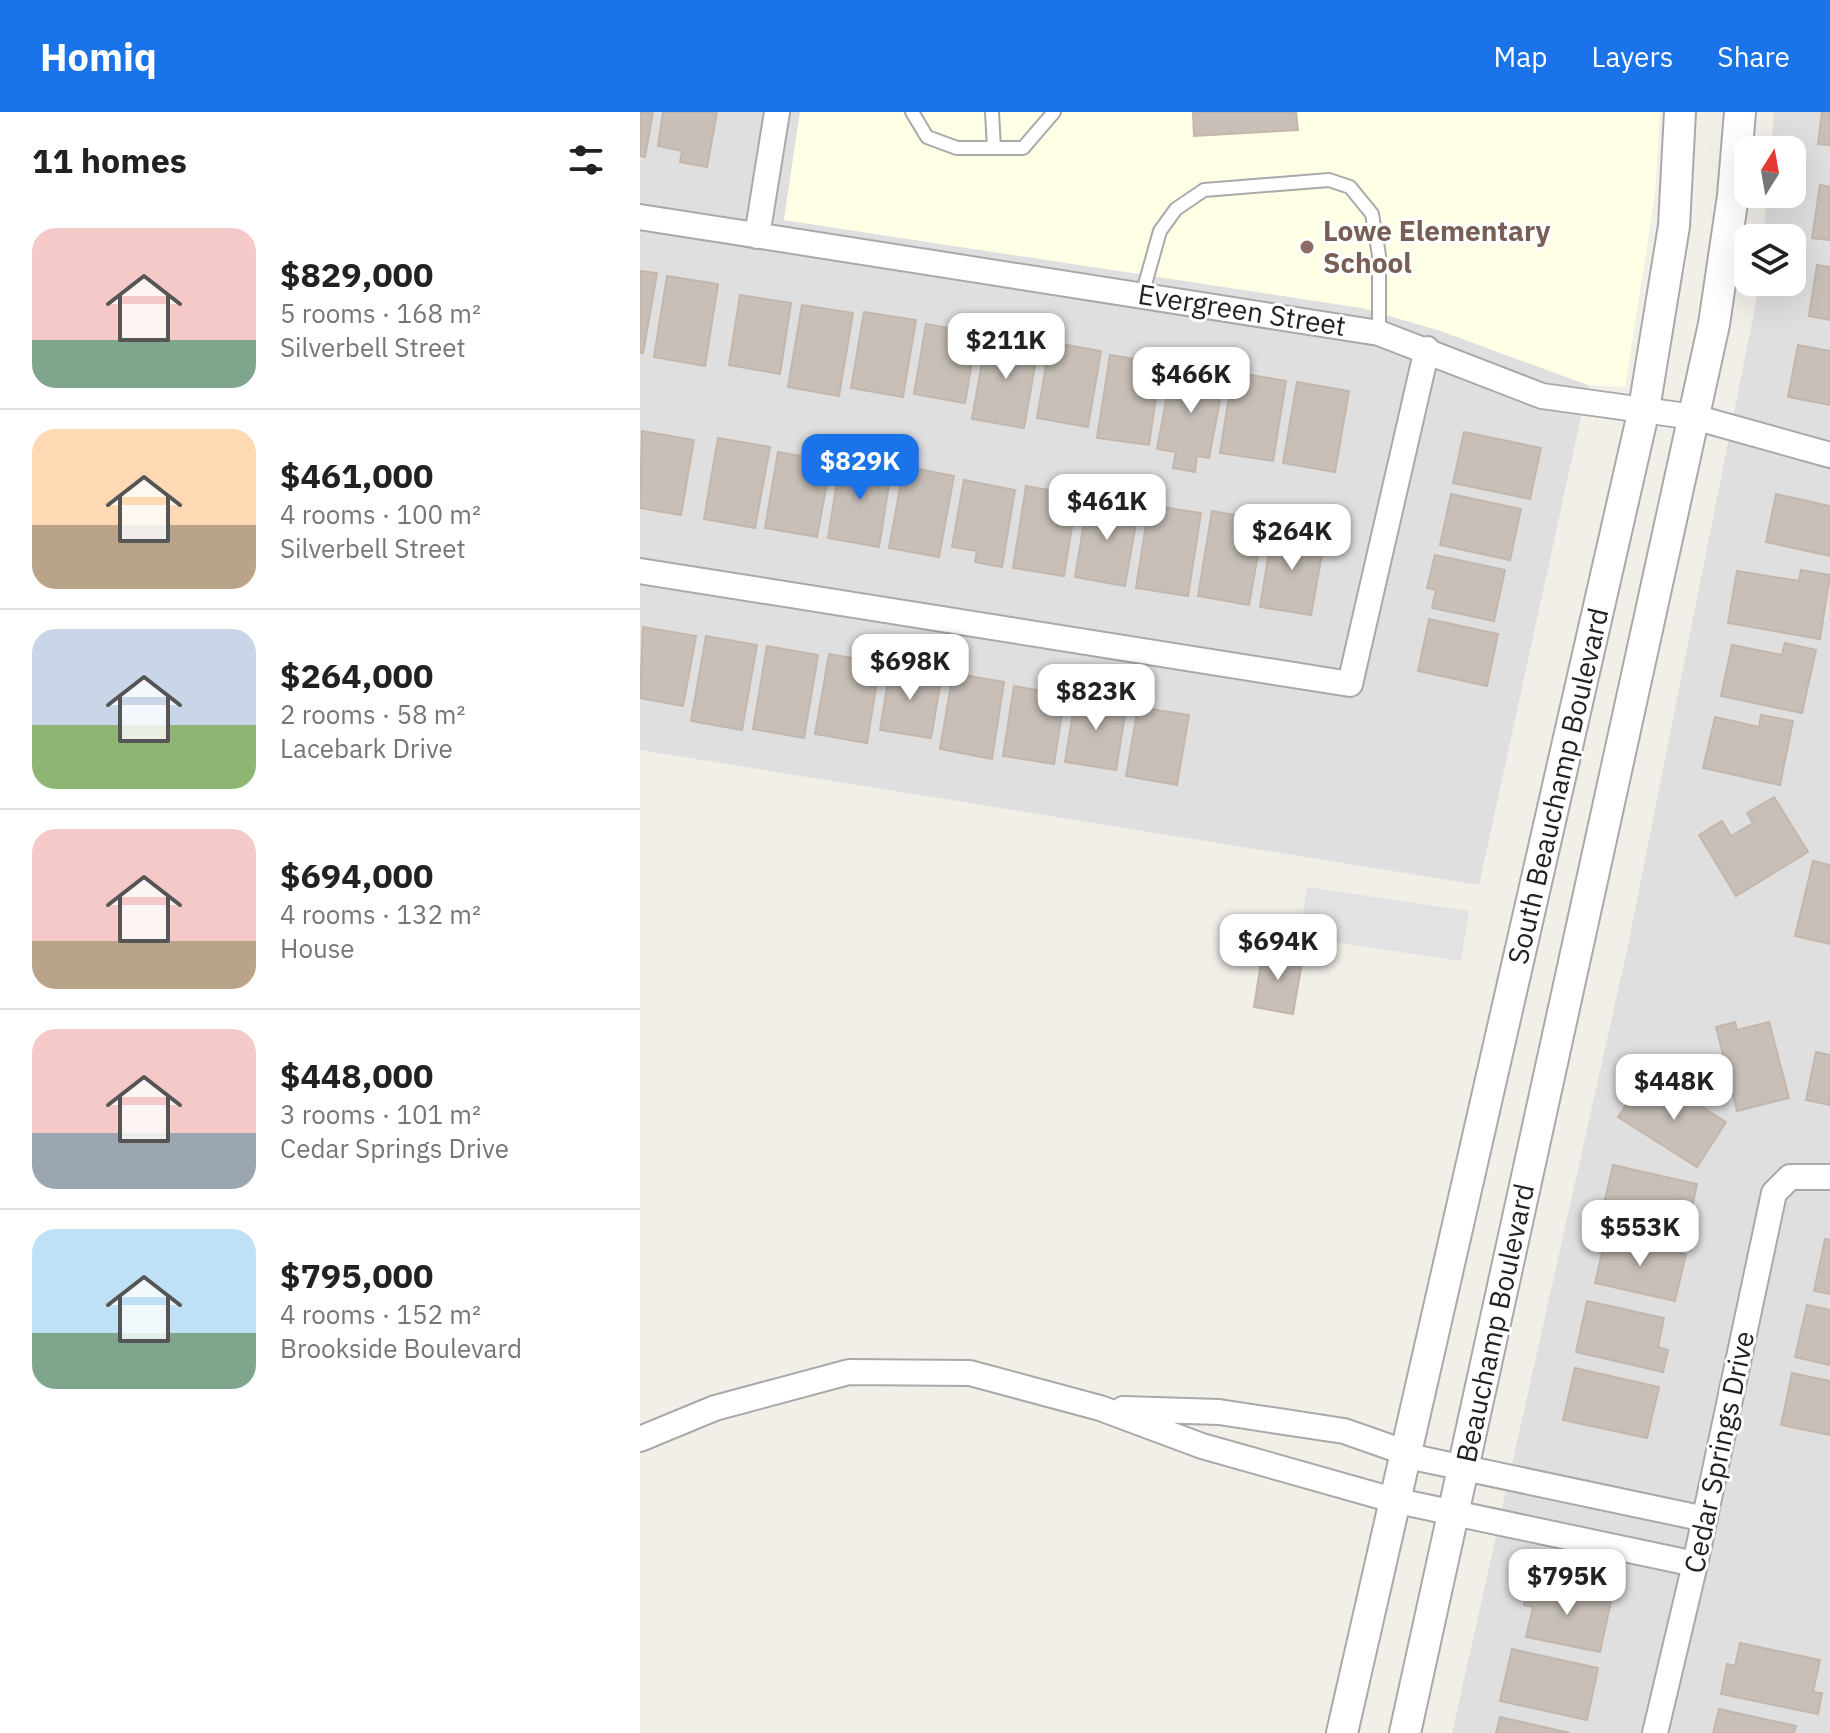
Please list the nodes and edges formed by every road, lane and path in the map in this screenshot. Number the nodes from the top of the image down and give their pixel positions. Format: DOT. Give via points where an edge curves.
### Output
graph roads {
  1 [pos="777,112"];
  2 [pos="912,112"];
  3 [pos="992,112"];
  4 [pos="1054,112"];
  5 [pos="1680,112"];
  6 [pos="1740,112"];
  7 [pos="994,148"];
  8 [pos="640,217"];
  9 [pos="757,236"];
  10 [pos="1142,295"];
  11 [pos="1379,333"];
  12 [pos="1427,349"];
  13 [pos="1644,409"];
  14 [pos="1694,417"];
  15 [pos="1830,455"];
  16 [pos="640,571"];
  17 [pos="1585,912"];
  18 [pos="1830,1177"];
  19 [pos="1100,1408"];
  20 [pos="640,1439"];
  21 [pos="1403,1454"];
  22 [pos="1463,1467"];
  23 [pos="1393,1500"];
  24 [pos="1453,1512"];
  25 [pos="1705,1519"];
  26 [pos="1695,1564"];
  27 [pos="1342,1733"];
  28 [pos="1405,1733"];
  29 [pos="1655,1733"];
  1 -- 9 [label="street"];
  2 -- 7 [label="lane" via="927,137 957,148"];
  3 -- 7 [label="lane"];
  4 -- 7 [label="lane" via="1023,148"];
  5 -- 13 [label="street, South Beauchamp Boulevard" via="1674,226"];
  6 -- 14 [label="street, South Beauchamp Boulevard" via="1726,256"];
  8 -- 9 [label="street, Evergreen Street"];
  9 -- 10 [label="street, Evergreen Street"];
  10 -- 11 [label="street, Evergreen Street"];
  10 -- 11 [label="lane" via="1160,231 1176,209 1204,190 1329,180 1350,187 1372,214 1379,255"];
  11 -- 12 [label="street, Evergreen Street"];
  12 -- 13 [label="street, Evergreen Street" via="1542,396"];
  12 -- 16 [label="street" via="1350,684"];
  13 -- 14 [label="street, Evergreen Street"];
  13 -- 21 [label="street, South Beauchamp Boulevard"];
  14 -- 15 [label="street, Evergreen Street"];
  14 -- 17 [label="street, South Beauchamp Boulevard"];
  17 -- 22 [label="street, Beauchamp Boulevard"];
  18 -- 25 [label="street, Cedar Springs Drive" via="1790,1177 1774,1193"];
  19 -- 20 [label="street" via="970,1373 849,1372 715,1408"];
  19 -- 21 [label="street" via="1219,1412 1344,1431"];
  19 -- 23 [label="street" via="1202,1446"];
  21 -- 22 [label="street"];
  21 -- 23 [label="street"];
  22 -- 24 [label="street, Beauchamp Boulevard"];
  22 -- 25 [label="street"];
  23 -- 24 [label="street"];
  23 -- 27 [label="street"];
  24 -- 26 [label="street"];
  24 -- 28 [label="street, Beauchamp Boulevard"];
  25 -- 26 [label="street, Cedar Springs Drive"];
  26 -- 29 [label="street, Cedar Springs Drive"];
}
